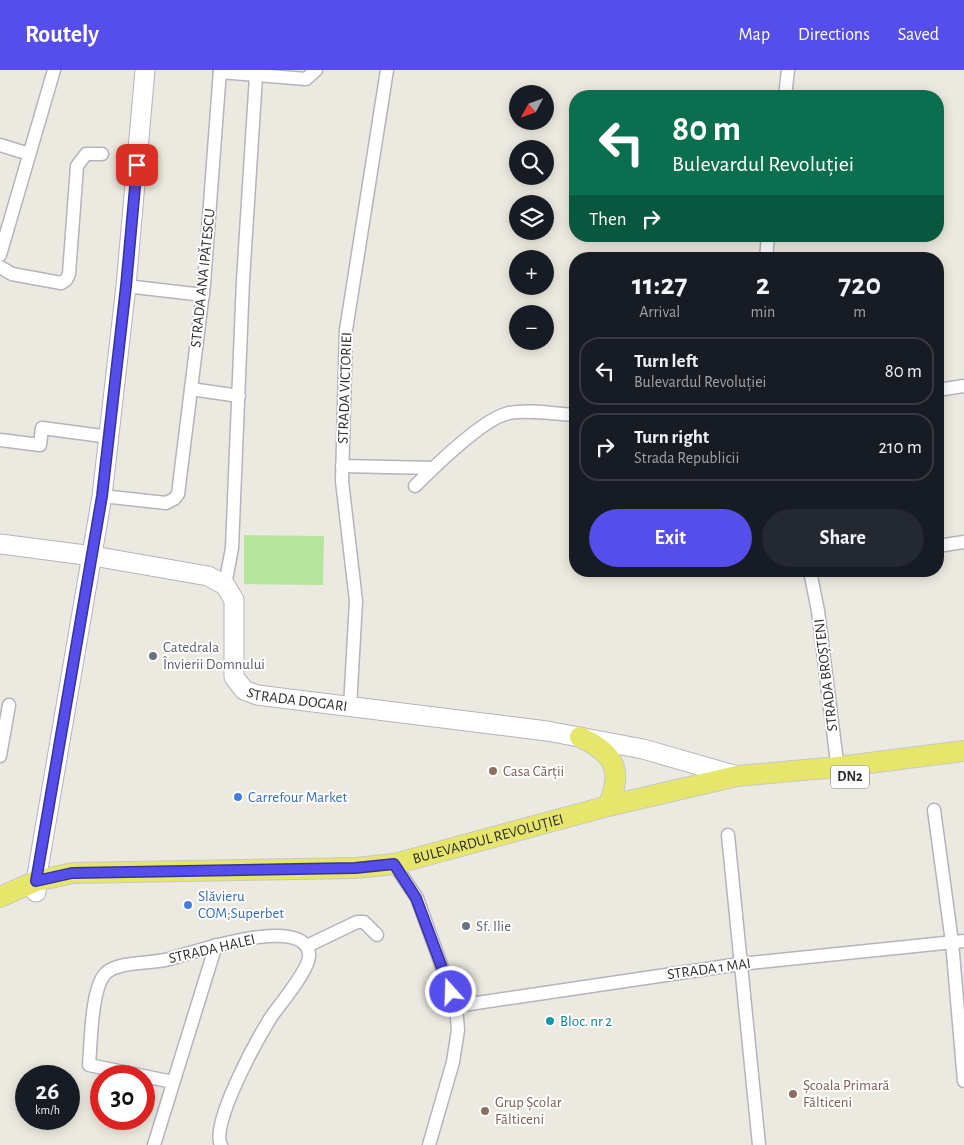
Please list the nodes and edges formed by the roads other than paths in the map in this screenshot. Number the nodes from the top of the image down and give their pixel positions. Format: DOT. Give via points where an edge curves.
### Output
graph roads {
  1 [pos="54,70"];
  2 [pos="145,70"];
  3 [pos="316,70"];
  4 [pos="387,70"];
  5 [pos="788,70"];
  6 [pos="220,71"];
  7 [pos="256,76"];
  8 [pos="786,90"];
  9 [pos="0,145"];
  10 [pos="29,154"];
  11 [pos="102,154"];
  12 [pos="0,255"];
  13 [pos="0,267"];
  14 [pos="126,286"];
  15 [pos="202,295"];
  16 [pos="964,386"];
  17 [pos="191,389"];
  18 [pos="944,389"];
  19 [pos="239,396"];
  20 [pos="569,415"];
  21 [pos="110,437"];
  22 [pos="0,440"];
  23 [pos="342,466"];
  24 [pos="433,468"];
  25 [pos="415,486"];
  26 [pos="102,496"];
  27 [pos="964,542"];
  28 [pos="0,544"];
  29 [pos="944,545"];
  30 [pos="93,556"];
  31 [pos="811,577"];
  32 [pos="225,585"];
  33 [pos="9,705"];
  34 [pos="350,707"];
  35 [pos="580,736"];
  36 [pos="964,750"];
  37 [pos="660,755"];
  38 [pos="0,756"];
  39 [pos="964,761"];
  40 [pos="838,773"];
  41 [pos="723,784"];
  42 [pos="608,806"];
  43 [pos="934,810"];
  44 [pos="728,835"];
  45 [pos="398,869"];
  46 [pos="36,886"];
  47 [pos="0,897"];
  48 [pos="0,908"];
  49 [pos="377,936"];
  50 [pos="958,942"];
  51 [pos="216,945"];
  52 [pos="307,946"];
  53 [pos="740,964"];
  54 [pos="456,1006"];
  55 [pos="964,1081"];
  56 [pos="173,1082"];
  57 [pos="154,1145"];
  58 [pos="221,1145"];
  59 [pos="429,1145"];
  60 [pos="758,1145"];
  1 -- 10 [label="street"];
  2 -- 14 [label="street"];
  3 -- 7 [label="street" via="306,79"];
  4 -- 23 [label="street, STRADA VICTORIEI" via="346,330"];
  5 -- 8 [label="street"];
  6 -- 7 [label="street"];
  6 -- 15 [label="street, STRADA ANA IPĂTESCU"];
  7 -- 19 [label="street" via="242,280"];
  9 -- 10 [label="street"];
  10 -- 12 [label="street"];
  11 -- 13 [label="street" via="86,154 77,166 66,280 60,283 12,274"];
  14 -- 15 [label="street"];
  14 -- 21 [label="street"];
  15 -- 17 [label="street, STRADA ANA IPĂTESCU"];
  16 -- 18 [label="street"];
  17 -- 19 [label="street"];
  17 -- 26 [label="street, STRADA ANA IPĂTESCU" via="179,485 174,500 166,503"];
  19 -- 32 [label="street" via="232,559"];
  20 -- 24 [label="street" via="510,413 494,419"];
  21 -- 22 [label="street" via="42,428 40,445"];
  21 -- 26 [label="street"];
  23 -- 24 [label="street"];
  23 -- 34 [label="street, STRADA VICTORIEI" via="356,601"];
  24 -- 25 [label="street"];
  26 -- 30 [label="street"];
  27 -- 29 [label="street"];
  28 -- 30 [label="street"];
  30 -- 32 [label="street" via="196,573"];
  30 -- 46 [label="street"];
  31 -- 40 [label="street, STRADA BROȘTENI"];
  32 -- 34 [label="street, STRADA DOGARI" via="234,600 233,667 239,685 256,696"];
  33 -- 38 [label="street"];
  34 -- 35 [label="street, STRADA DOGARI"];
  35 -- 37 [label="street, STRADA DOGARI"];
  35 -- 42 [label="main road" via="604,752 616,769 615,791"];
  36 -- 40 [label="main road, DN2"];
  37 -- 41 [label="street, STRADA DOGARI"];
  37 -- 41 [label="street, STRADA DOGARI"];
  39 -- 40 [label="main road, DN2"];
  40 -- 41 [label="main road, DN2"];
  41 -- 42 [label="main road, BULEVARDUL REVOLUȚIEI / DN2"];
  41 -- 45 [label="main road, BULEVARDUL REVOLUȚIEI / DN2" via="608,817"];
  42 -- 45 [label="main road, BULEVARDUL REVOLUȚIEI / DN2"];
  43 -- 50 [label="street"];
  44 -- 53 [label="street"];
  45 -- 46 [label="main road, BULEVARDUL REVOLUȚIEI / DN2" via="72,873"];
  45 -- 54 [label="street" via="416,898"];
  46 -- 47 [label="main road, BULEVARDUL REVOLUȚIEI / DN2"];
  46 -- 48 [label="main road, BULEVARDUL REVOLUȚIEI / DN2"];
  49 -- 52 [label="street" via="364,922 357,922"];
  50 -- 53 [label="street, STRADA 1 MAI"];
  50 -- 55 [label="street"];
  51 -- 52 [label="street, STRADA HALEI" via="295,936"];
  51 -- 56 [label="street"];
  51 -- 56 [label="street, STRADA HALEI" via="167,960 120,966 107,972 100,981 89,1065"];
  52 -- 58 [label="street" via="309,963 270,1019 229,1098 218,1138"];
  53 -- 54 [label="street, STRADA 1 MAI"];
  53 -- 60 [label="street"];
  54 -- 59 [label="street" via="458,1030 453,1062"];
  56 -- 57 [label="street"];
}
